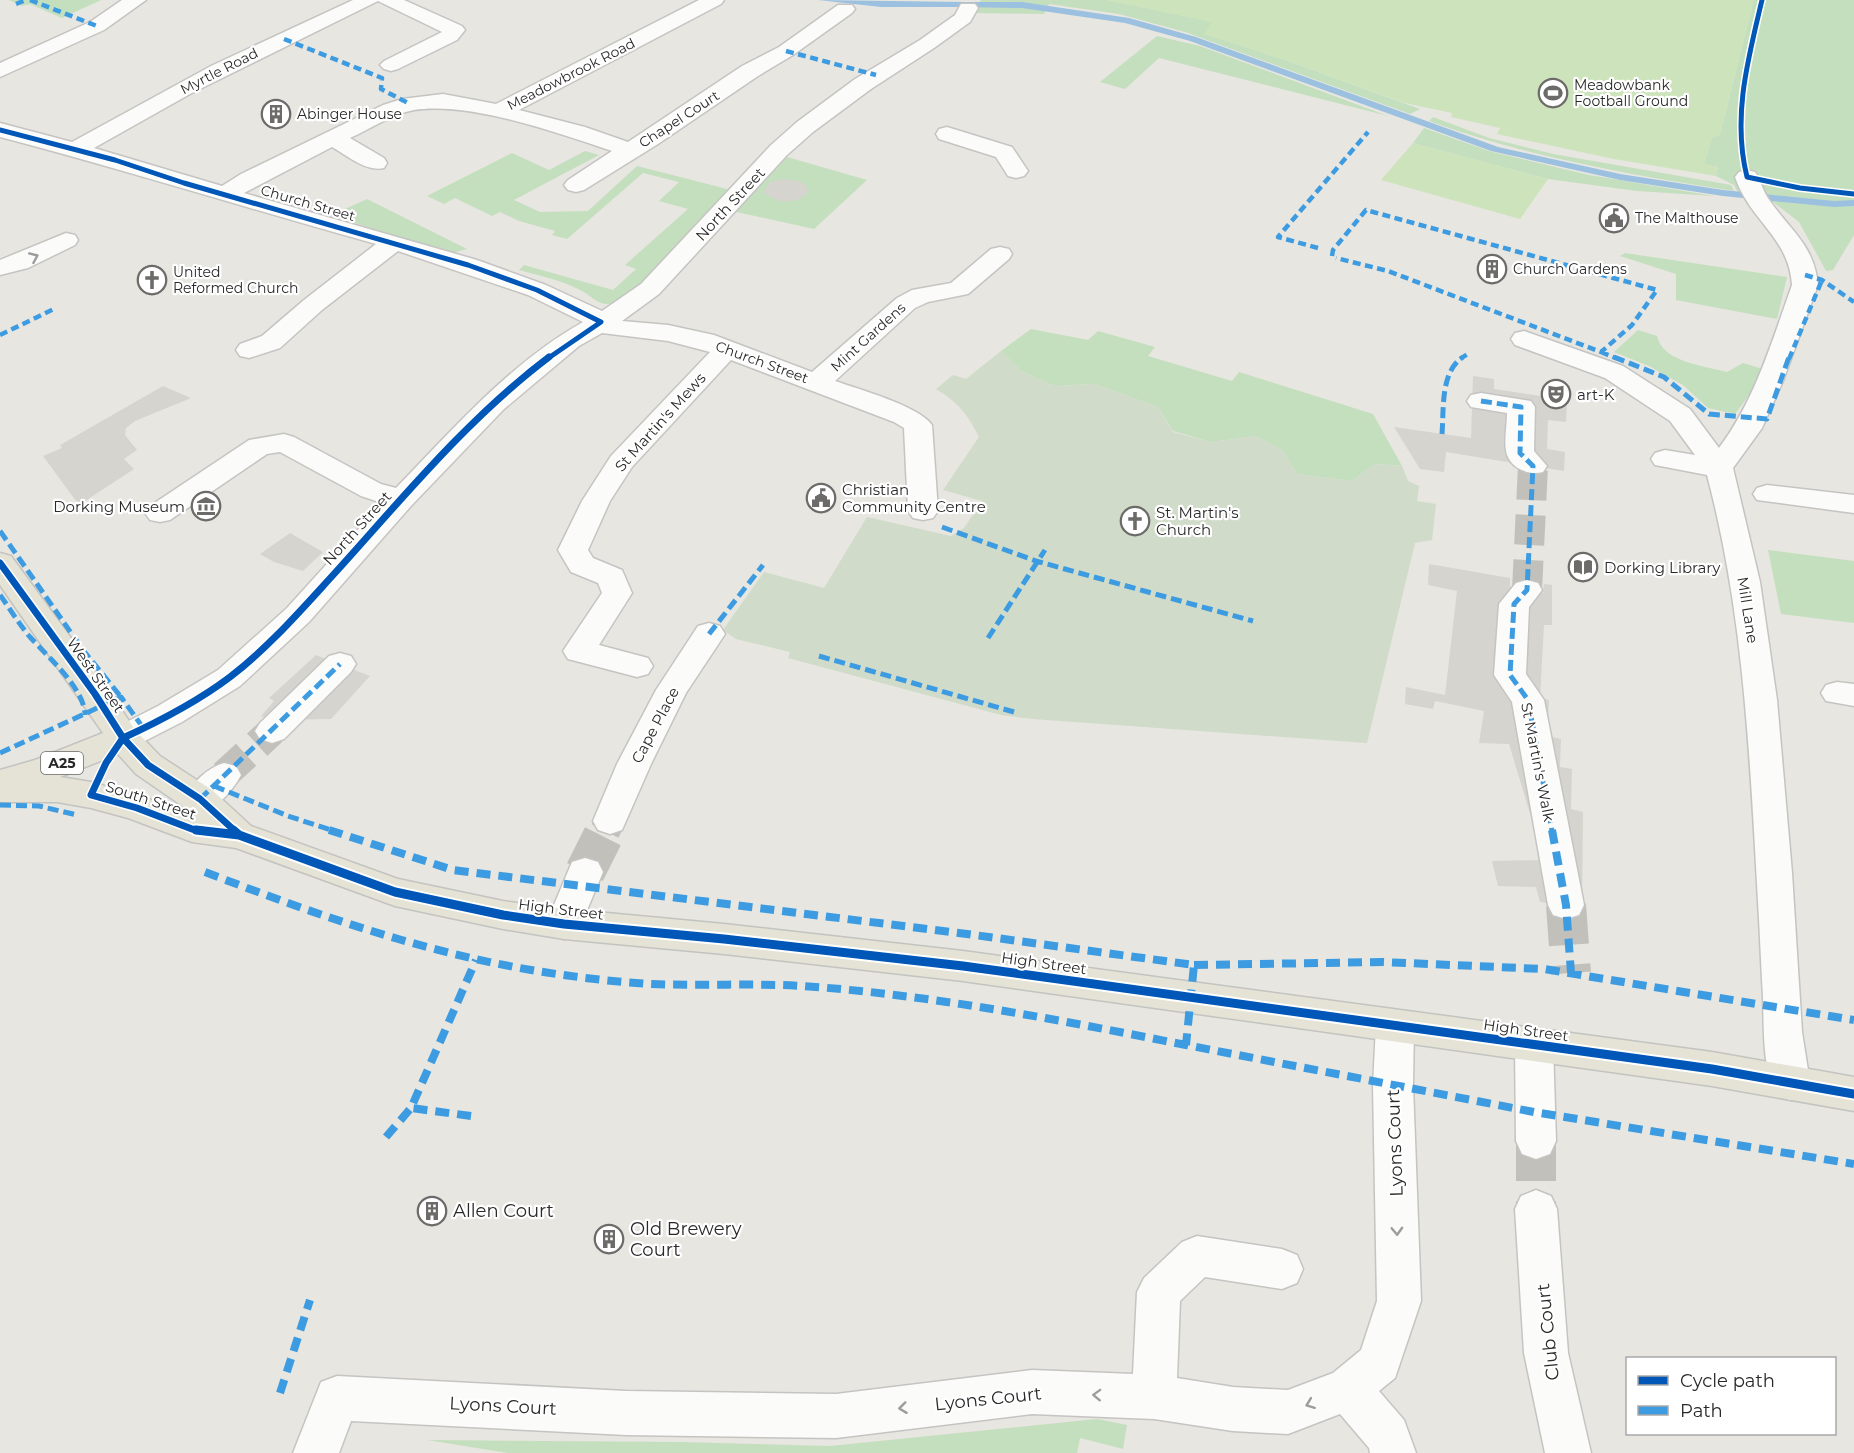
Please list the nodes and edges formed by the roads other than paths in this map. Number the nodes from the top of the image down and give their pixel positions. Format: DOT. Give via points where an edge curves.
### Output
graph roads {
  1 [pos="136,0"];
  2 [pos="369,0"];
  3 [pos="387,0"];
  4 [pos="714,0"];
  5 [pos="968,8"];
  6 [pos="845,9"];
  7 [pos="392,65"];
  8 [pos="0,70"];
  9 [pos="500,111"];
  10 [pos="0,130"];
  11 [pos="946,134"];
  12 [pos="333,138"];
  13 [pos="74,150"];
  14 [pos="630,150"];
  15 [pos="376,164"];
  16 [pos="1016,171"];
  17 [pos="576,185"];
  18 [pos="1752,189"];
  19 [pos="226,194"];
  20 [pos="66,240"];
  21 [pos="394,242"];
  22 [pos="1000,254"];
  23 [pos="0,268"];
  24 [pos="601,322"];
  25 [pos="1524,339"];
  26 [pos="727,349"];
  27 [pos="249,350"];
  28 [pos="817,382"];
  29 [pos="1481,401"];
  30 [pos="1665,459"];
  31 [pos="1533,466"];
  32 [pos="1719,468"];
  33 [pos="1767,494"];
  34 [pos="401,500"];
  35 [pos="1854,504"];
  36 [pos="923,511"];
  37 [pos="160,513"];
  38 [pos="0,563"];
  39 [pos="1527,590"];
  40 [pos="709,634"];
  41 [pos="340,664"];
  42 [pos="637,666"];
  43 [pos="272,731"];
  44 [pos="123,738"];
  45 [pos="224,775"];
  46 [pos="0,782"];
  47 [pos="0,789"];
  48 [pos="200,799"];
  49 [pos="610,821"];
  50 [pos="239,835"];
  51 [pos="585,872"];
  52 [pos="1566,905"];
  53 [pos="564,924"];
  54 [pos="1395,1026"];
  55 [pos="1534,1045"];
  56 [pos="1790,1083"];
  57 [pos="1854,1094"];
  58 [pos="1536,1141"];
  59 [pos="1536,1209"];
  60 [pos="1282,1269"];
  61 [pos="1348,1389"];
  62 [pos="1154,1397"];
  63 [pos="316,1453"];
  64 [pos="1394,1453"];
  65 [pos="1568,1453"];
  1 -- 8 [label="street" via="97,26"];
  2 -- 13 [label="street, Myrtle Road" via="129,117"];
  3 -- 7 [label="street" via="455,30"];
  4 -- 9 [label="street, Meadowbrook Road"];
  5 -- 24 [label="street, North Street" via="963,18 804,127 650,289"];
  6 -- 14 [label="street, Chapel Court"];
  9 -- 12 [label="street, Meadowbrook Road" via="443,101 410,104"];
  9 -- 14 [label="street, Chapel Court"];
  10 -- 13 [label="street, Church Street"];
  11 -- 16 [label="street" via="1004,152"];
  12 -- 15 [label="street"];
  12 -- 19 [label="street, Meadowbrook Road"];
  13 -- 19 [label="street, Church Street"];
  14 -- 17 [label="street"];
  18 -- 32 [label="street" via="1806,269 1770,381 1748,428"];
  19 -- 21 [label="street, Church Street"];
  23 -- 20 [label="street, one-way"];
  21 -- 24 [label="street, Church Street" via="537,290"];
  21 -- 27 [label="street" via="271,342"];
  22 -- 28 [label="street, Mint Gardens" via="959,289 921,295 906,303"];
  24 -- 26 [label="street, Church Street" via="612,328 668,333"];
  24 -- 34 [label="street, North Street" via="570,340 494,403"];
  25 -- 32 [label="street" via="1614,372 1646,392 1680,415"];
  26 -- 28 [label="street, Church Street"];
  26 -- 42 [label="street, St Martin's Mews" via="621,462 596,501 573,550 582,565 611,577 617,593 579,651"];
  28 -- 36 [label="street, Church Street" via="918,425"];
  29 -- 31 [label="street" via="1521,407 1520,453"];
  30 -- 32 [label="street"];
  32 -- 56 [label="street, Mill Lane" via="1732,511 1761,700 1783,1032"];
  33 -- 35 [label="street"];
  34 -- 37 [label="street" via="371,490 284,443 259,446"];
  34 -- 44 [label="street, North Street" via="298,615 229,678"];
  38 -- 44 [label="main road, West Street / A25"];
  39 -- 52 [label="street, St Martin's Walk" via="1514,604 1510,675 1528,700"];
  40 -- 49 [label="street, Cape Place" via="672,690"];
  41 -- 43 [label="street"];
  44 -- 46 [label="main road, A25" via="44,770"];
  44 -- 48 [label="main road, West Street / A25" via="148,765"];
  45 -- 48 [label="street"];
  47 -- 50 [label="main road, South Street / A25" via="57,789 91,795 192,829"];
  48 -- 50 [label="main road, West Street / A25"];
  50 -- 53 [label="main road, High Street / A25" via="395,892"];
  51 -- 53 [label="street"];
  53 -- 54 [label="main road, High Street / A25" via="963,966"];
  54 -- 55 [label="main road, High Street / A25"];
  54 -- 61 [label="street, Lyons Court, one-way" via="1399,1301 1379,1363"];
  55 -- 56 [label="main road, High Street / A25"];
  55 -- 58 [label="street"];
  56 -- 57 [label="main road, High Street / A25"];
  59 -- 65 [label="street, Club Court" via="1546,1353"];
  60 -- 62 [label="street" via="1197,1256 1159,1292"];
  61 -- 62 [label="street, Lyons Court, one-way" via="1288,1412 1233,1409"];
  61 -- 64 [label="street" via="1388,1436"];
  62 -- 63 [label="street, Lyons Court, one-way" via="1032,1392 836,1416 626,1413 337,1398"];
}
